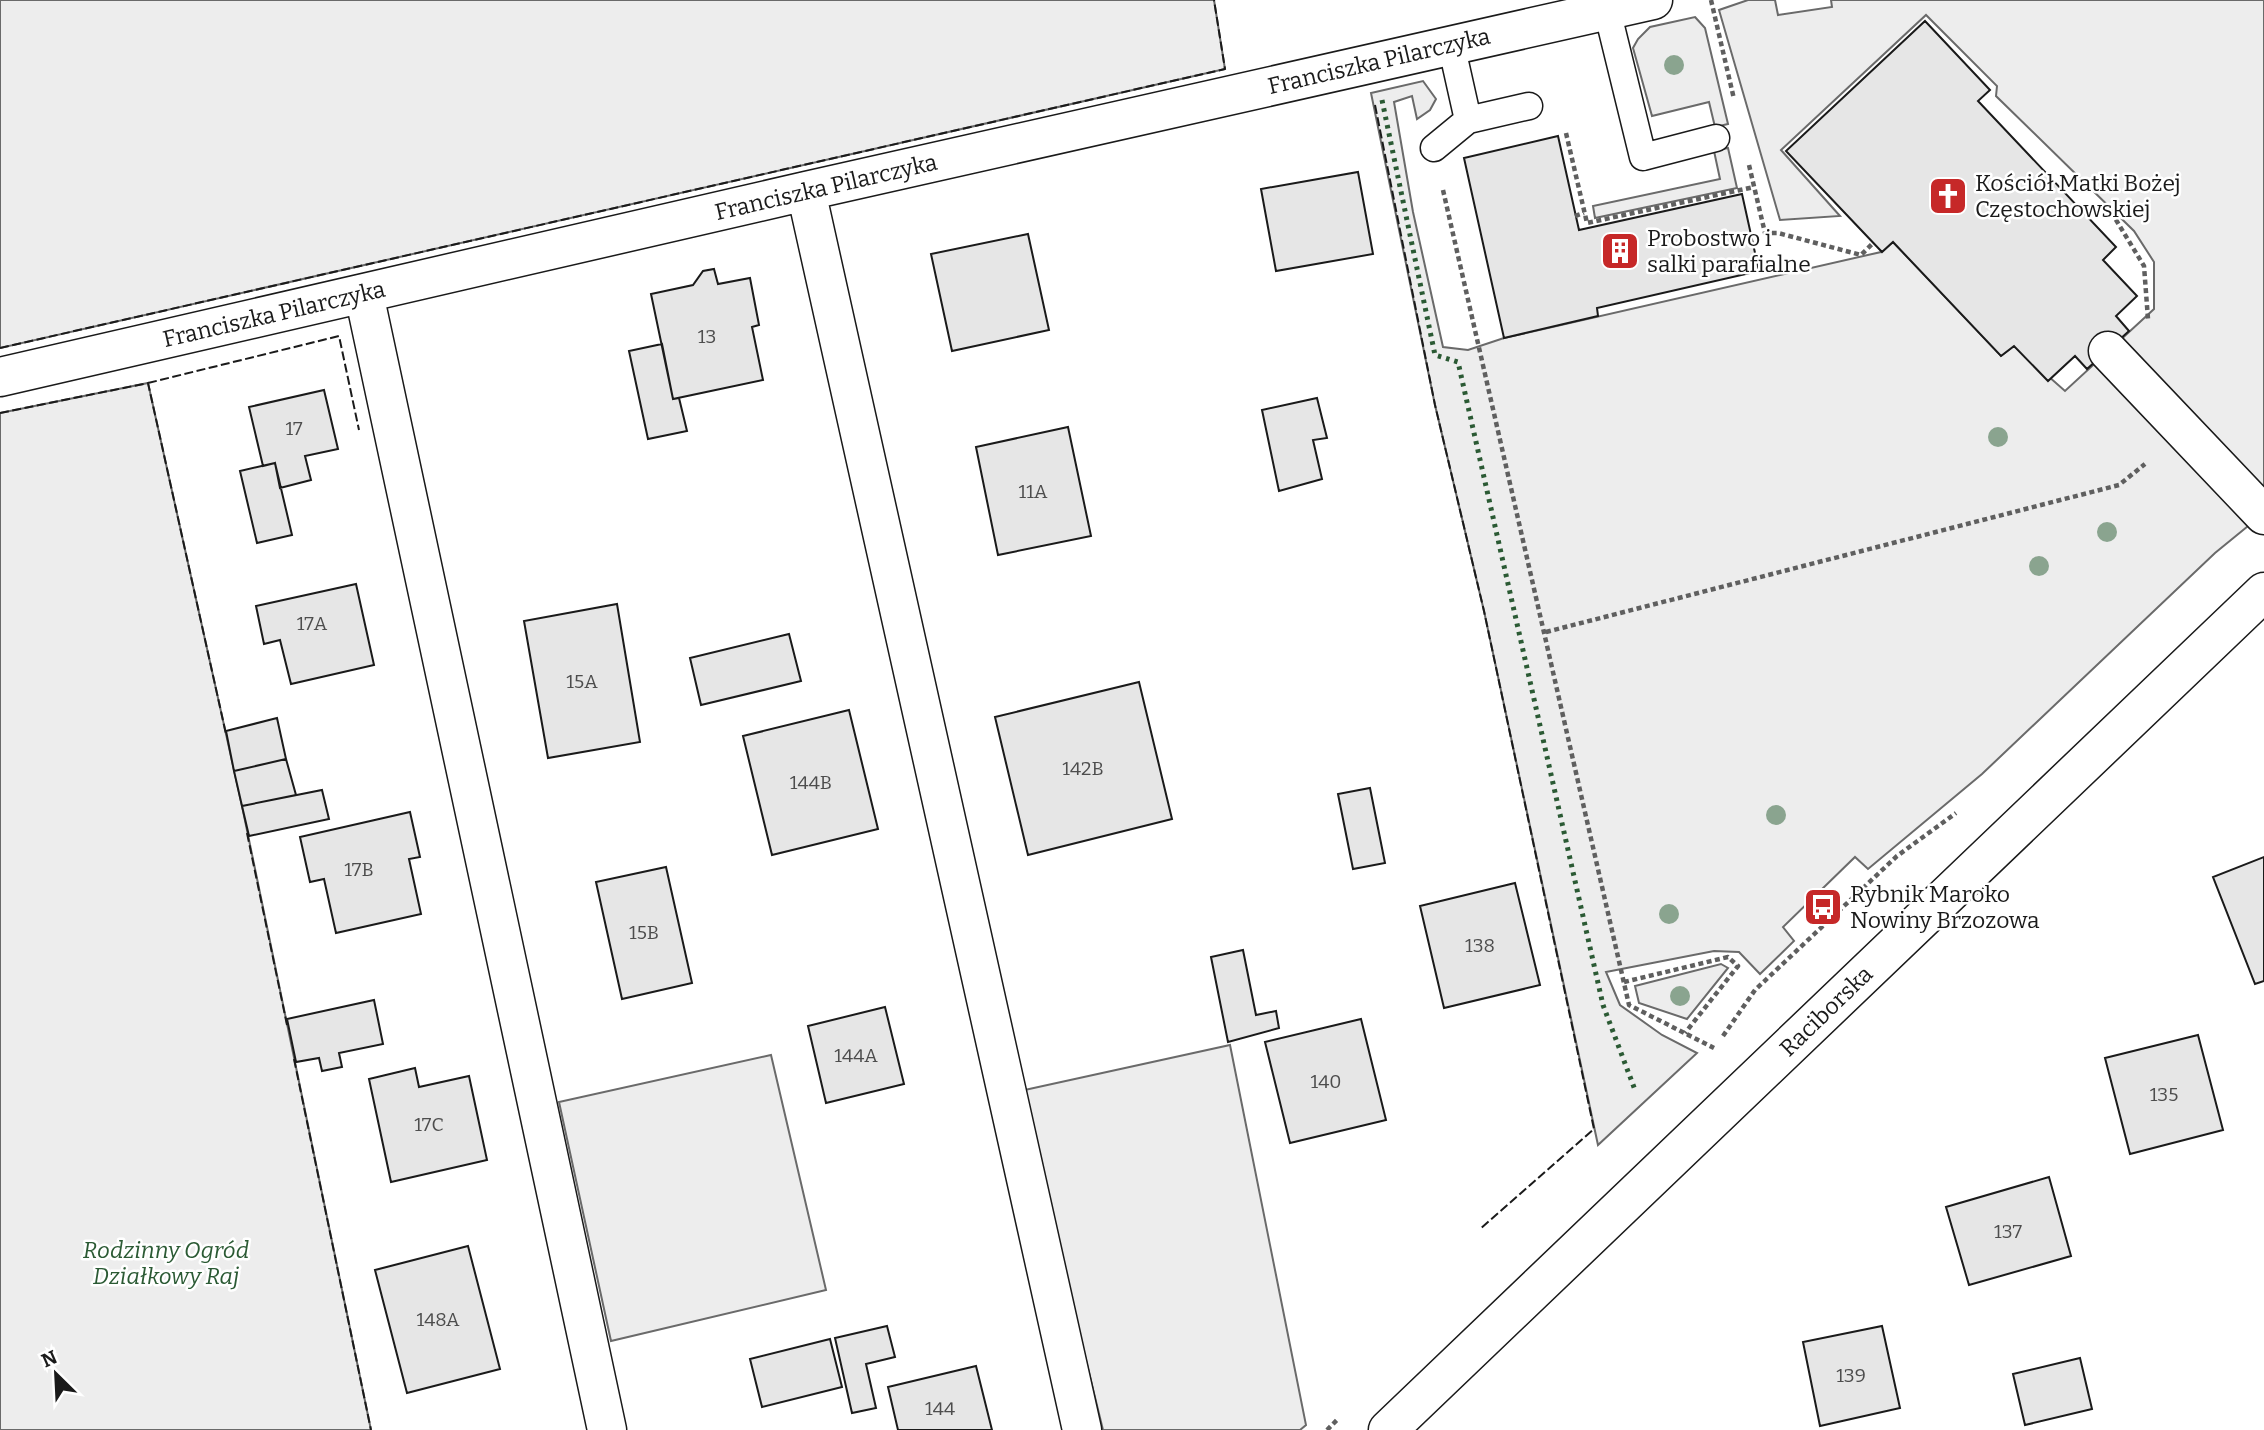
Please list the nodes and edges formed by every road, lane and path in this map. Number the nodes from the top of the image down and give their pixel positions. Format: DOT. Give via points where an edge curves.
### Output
graph roads {
  1 [pos="1653,0"];
  2 [pos="1607,10"];
  3 [pos="1451,44"];
  4 [pos="1528,106"];
  5 [pos="1468,120"];
  6 [pos="1716,138"];
  7 [pos="1434,148"];
  8 [pos="1754,187"];
  9 [pos="806,191"];
  10 [pos="2107,205"];
  11 [pos="1584,213"];
  12 [pos="1576,216"];
  13 [pos="1765,233"];
  14 [pos="1873,243"];
  15 [pos="364,294"];
  16 [pos="2108,351"];
  17 [pos="0,377"];
  18 [pos="2145,389"];
  19 [pos="2181,428"];
  20 [pos="2264,515"];
  21 [pos="2264,592"];
  22 [pos="1545,632"];
  23 [pos="1624,982"];
  24 [pos="1685,1033"];
  25 [pos="1714,1048"];
  26 [pos="607,1430"];
  27 [pos="1082,1430"];
  28 [pos="1388,1430"];
  1 -- 2 [label="street, Franciszka Pilarczyka"];
  2 -- 3 [label="street, Franciszka Pilarczyka"];
  2 -- 6 [label="lane" via="1643,157"];
  3 -- 5 [label="lane"];
  3 -- 9 [label="street, Franciszka Pilarczyka"];
  4 -- 5 [label="lane"];
  4 -- 11 [label="path" via="1548,121 1562,118"];
  5 -- 7 [label="lane"];
  7 -- 22 [label="path"];
  8 -- 11 [label="path" via="1587,223"];
  9 -- 15 [label="street, Franciszka Pilarczyka"];
  9 -- 27 [label="street"];
  10 -- 18 [label="path" via="2144,266"];
  11 -- 12 [label="path"];
  13 -- 14 [label="path" via="1861,255"];
  15 -- 17 [label="street, Franciszka Pilarczyka"];
  15 -- 26 [label="street"];
  16 -- 18 [label="street"];
  18 -- 19 [label="street"];
  19 -- 20 [label="street"];
  19 -- 22 [label="path" via="2119,485"];
  21 -- 28 [label="street, Raciborska"];
  22 -- 23 [label="path"];
  23 -- 24 [label="path" via="1629,1005"];
  23 -- 24 [label="path" via="1728,957 1738,966"];
  24 -- 25 [label="path"];
}
